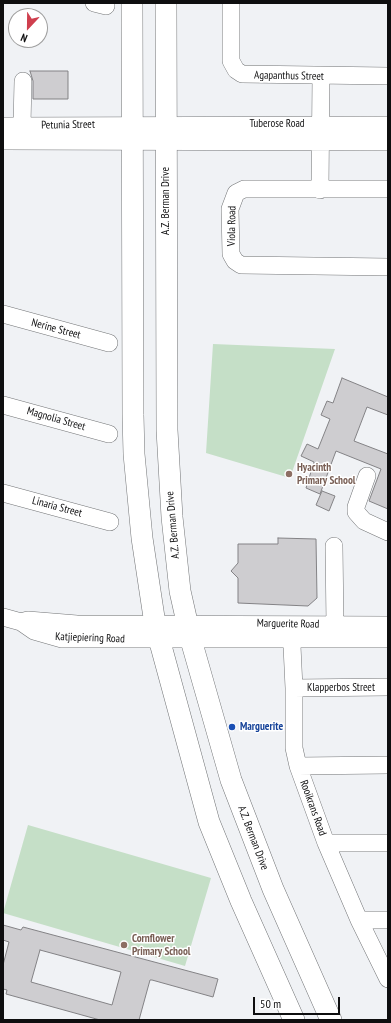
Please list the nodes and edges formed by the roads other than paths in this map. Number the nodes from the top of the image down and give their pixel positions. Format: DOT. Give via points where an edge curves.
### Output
graph roads {
  1 [pos="132,3"];
  2 [pos="166,3"];
  3 [pos="231,3"];
  4 [pos="321,76"];
  5 [pos="388,76"];
  6 [pos="23,81"];
  7 [pos="320,124"];
  8 [pos="22,125"];
  9 [pos="388,125"];
  10 [pos="3,126"];
  11 [pos="133,133"];
  12 [pos="166,133"];
  13 [pos="3,141"];
  14 [pos="319,142"];
  15 [pos="388,142"];
  16 [pos="388,189"];
  17 [pos="320,190"];
  18 [pos="388,267"];
  19 [pos="3,314"];
  20 [pos="109,344"];
  21 [pos="3,404"];
  22 [pos="110,434"];
  23 [pos="367,476"];
  24 [pos="3,493"];
  25 [pos="110,522"];
  26 [pos="388,532"];
  27 [pos="334,546"];
  28 [pos="3,617"];
  29 [pos="335,625"];
  30 [pos="388,625"];
  31 [pos="148,632"];
  32 [pos="189,632"];
  33 [pos="292,632"];
  34 [pos="388,639"];
  35 [pos="388,687"];
  36 [pos="294,688"];
  37 [pos="388,765"];
  38 [pos="298,766"];
  39 [pos="326,843"];
  40 [pos="388,843"];
  41 [pos="359,920"];
  42 [pos="388,920"];
  43 [pos="388,979"];
  44 [pos="294,1020"];
  45 [pos="331,1020"];
  1 -- 11 [label="main road"];
  2 -- 12 [label="main road, A.Z. Berman Drive"];
  3 -- 4 [label="street, Agapanthus Street" via="231,61 236,70 242,74 252,75"];
  4 -- 5 [label="street, Agapanthus Street"];
  4 -- 7 [label="street"];
  6 -- 8 [label="street"];
  7 -- 9 [label="street, Tuberose Road"];
  7 -- 12 [label="street, Tuberose Road"];
  7 -- 14 [label="street"];
  8 -- 10 [label="street, Petunia Street"];
  8 -- 11 [label="street, Petunia Street"];
  11 -- 12 [label="street"];
  11 -- 13 [label="street, Petunia Street"];
  11 -- 31 [label="main road" via="134,454"];
  12 -- 14 [label="street, Tuberose Road"];
  12 -- 32 [label="main road, A.Z. Berman Drive" via="167,430 176,557"];
  14 -- 15 [label="street, Tuberose Road"];
  14 -- 17 [label="street"];
  16 -- 17 [label="street, Viola Road"];
  17 -- 18 [label="street, Viola Road" via="244,189 236,193 230,209 231,254 235,261 249,266"];
  19 -- 20 [label="street, Nerine Street"];
  21 -- 22 [label="street, Magnolia Street"];
  23 -- 26 [label="street" via="356,512 364,521"];
  24 -- 25 [label="street, Linaria Street"];
  27 -- 29 [label="street"];
  28 -- 31 [label="street, Katjiepiering Road" via="21,622 34,631 62,638"];
  29 -- 30 [label="street, Marguerite Road"];
  29 -- 33 [label="street, Marguerite Road"];
  31 -- 32 [label="street, Katjiepiering Road"];
  31 -- 44 [label="main road" via="209,822"];
  32 -- 33 [label="street, Marguerite Road"];
  32 -- 45 [label="main road, A.Z. Berman Drive" via="217,736 247,824 279,904"];
  33 -- 34 [label="street, Marguerite Road"];
  33 -- 36 [label="street, Rooikrans Road"];
  35 -- 36 [label="street, Klapperbos Street"];
  36 -- 38 [label="street, Rooikrans Road" via="294,748"];
  37 -- 38 [label="street"];
  38 -- 39 [label="street, Rooikrans Road"];
  39 -- 40 [label="street"];
  39 -- 41 [label="street, Rooikrans Road"];
  41 -- 42 [label="street"];
  41 -- 43 [label="street, Rooikrans Road"];
}
